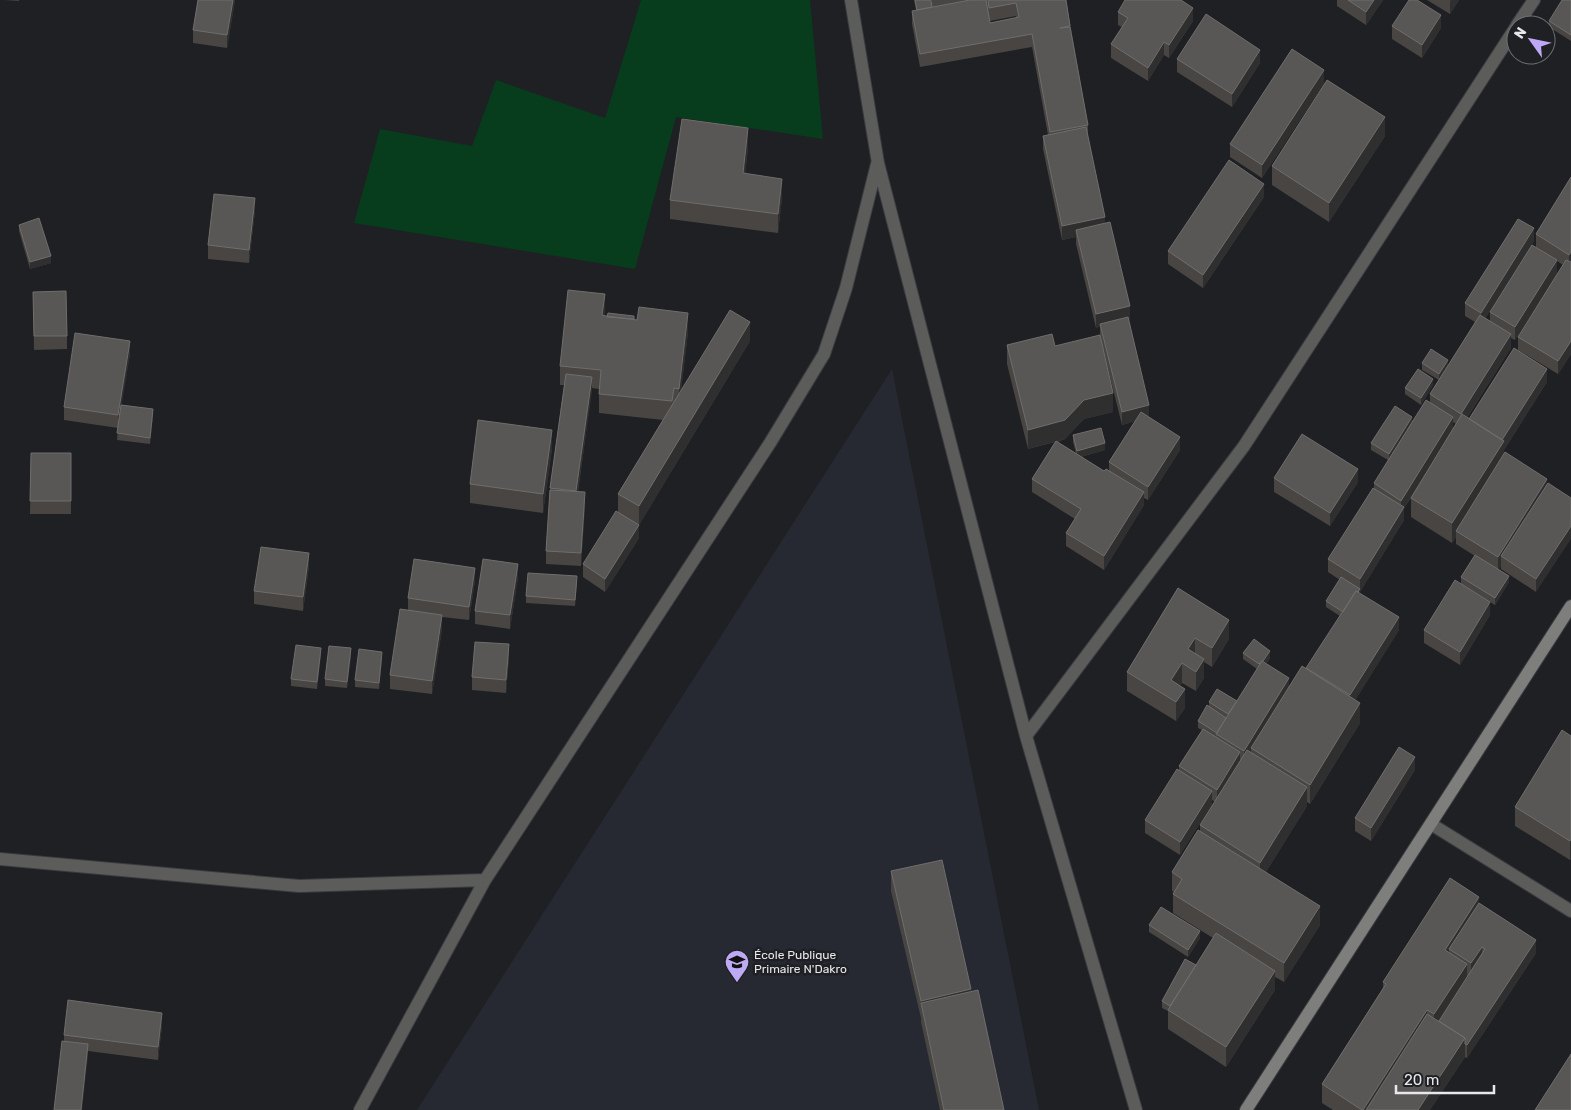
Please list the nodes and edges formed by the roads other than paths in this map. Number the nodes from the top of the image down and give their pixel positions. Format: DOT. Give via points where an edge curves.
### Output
graph roads {
  1 [pos="851,0"];
  2 [pos="1534,0"];
  3 [pos="1524,15"];
  4 [pos="1506,43"];
  5 [pos="878,163"];
  6 [pos="1571,606"];
  7 [pos="1026,736"];
  8 [pos="1431,824"];
  9 [pos="0,859"];
  10 [pos="485,880"];
  11 [pos="1571,911"];
  12 [pos="360,1110"];
  13 [pos="1136,1110"];
  14 [pos="1246,1110"];
  1 -- 5 [label="street"];
  2 -- 3 [label="street"];
  4 -- 7 [label="street" via="1244,446"];
  5 -- 7 [label="street"];
  5 -- 10 [label="street" via="846,288 824,354 770,443"];
  6 -- 8 [label="street"];
  7 -- 13 [label="street"];
  8 -- 11 [label="street"];
  8 -- 14 [label="street"];
  9 -- 10 [label="street" via="299,886"];
  10 -- 12 [label="street"];
}
